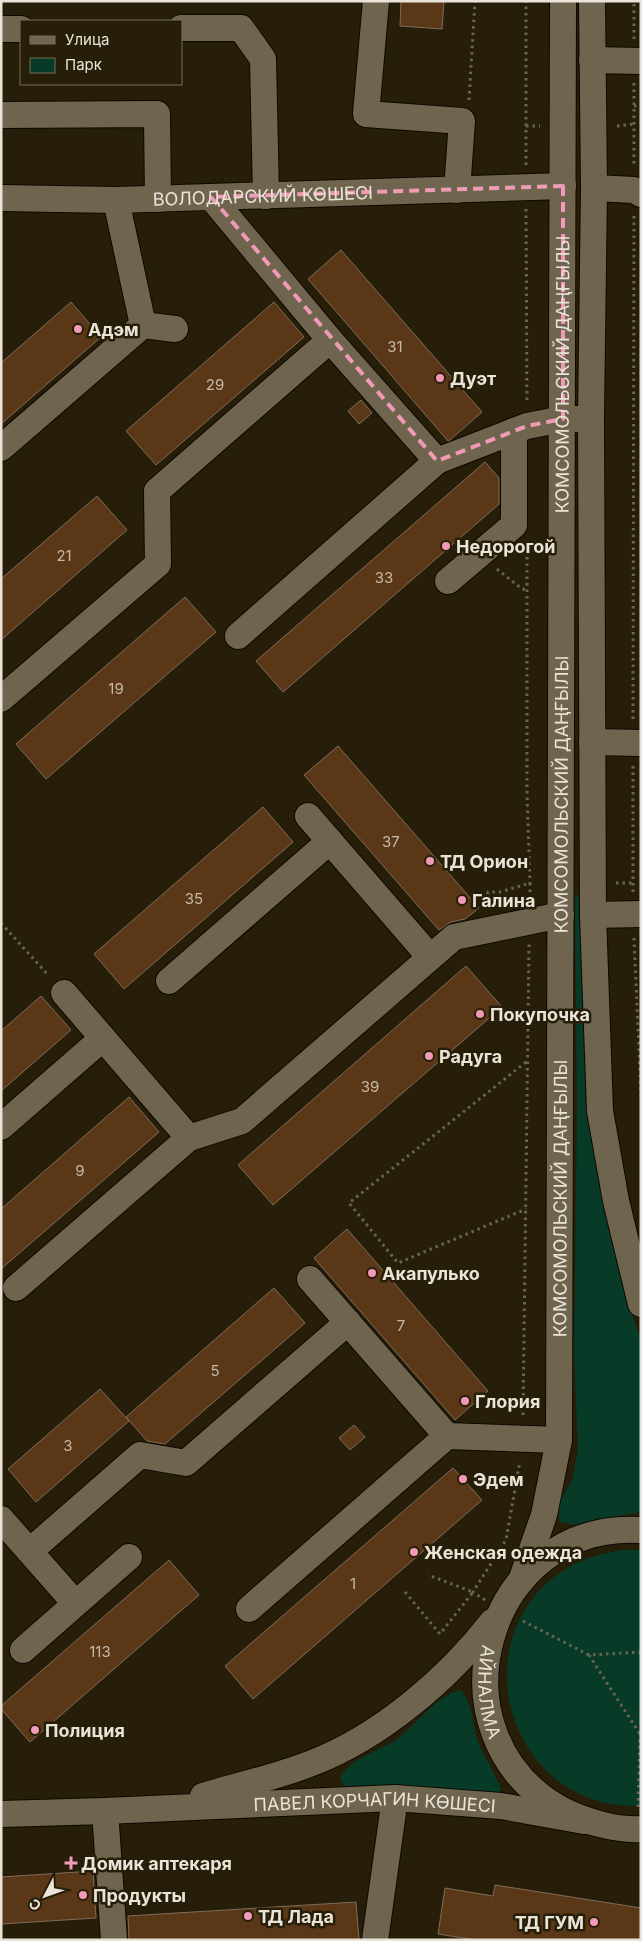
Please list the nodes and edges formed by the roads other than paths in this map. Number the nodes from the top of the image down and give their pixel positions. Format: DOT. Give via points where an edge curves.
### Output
graph roads {
  1 [pos="376,1"];
  2 [pos="563,1"];
  3 [pos="592,1"];
  4 [pos="182,28"];
  5 [pos="1,29"];
  6 [pos="20,29"];
  7 [pos="592,60"];
  8 [pos="637,61"];
  9 [pos="1,115"];
  10 [pos="563,186"];
  11 [pos="594,188"];
  12 [pos="457,190"];
  13 [pos="637,192"];
  14 [pos="266,196"];
  15 [pos="1,198"];
  16 [pos="211,198"];
  17 [pos="158,199"];
  18 [pos="116,200"];
  19 [pos="143,325"];
  20 [pos="175,329"];
  21 [pos="330,340"];
  22 [pos="563,419"];
  23 [pos="592,419"];
  24 [pos="514,431"];
  25 [pos="1,448"];
  26 [pos="438,462"];
  27 [pos="448,581"];
  28 [pos="238,636"];
  29 [pos="1,699"];
  30 [pos="592,742"];
  31 [pos="637,743"];
  32 [pos="308,816"];
  33 [pos="330,841"];
  34 [pos="637,914"];
  35 [pos="562,915"];
  36 [pos="592,915"];
  37 [pos="430,957"];
  38 [pos="169,981"];
  39 [pos="64,993"];
  40 [pos="103,1038"];
  41 [pos="1,1127"];
  42 [pos="189,1138"];
  43 [pos="310,1279"];
  44 [pos="16,1288"];
  45 [pos="641,1304"];
  46 [pos="348,1322"];
  47 [pos="447,1436"];
  48 [pos="559,1440"];
  49 [pos="1,1518"];
  50 [pos="641,1530"];
  51 [pos="30,1551"];
  52 [pos="128,1557"];
  53 [pos="521,1581"];
  54 [pos="75,1603"];
  55 [pos="249,1609"];
  56 [pos="501,1610"];
  57 [pos="23,1650"];
  58 [pos="395,1798"];
  59 [pos="164,1808"];
  60 [pos="105,1811"];
  61 [pos="1,1814"];
  62 [pos="584,1821"];
  63 [pos="640,1830"];
  64 [pos="114,1940"];
  65 [pos="375,1940"];
  1 -- 12 [label="street" via="366,114 462,122"];
  2 -- 10 [label="street, КОМСОМОЛЬСКИЙ ДАҢҒЫЛЫ"];
  3 -- 7 [label="street, КОМСОМОЛЬСКИЙ ДАҢҒЫЛЫ"];
  4 -- 14 [label="street" via="241,28 263,59"];
  5 -- 6 [label="street"];
  7 -- 8 [label="street"];
  7 -- 11 [label="street, КОМСОМОЛЬСКИЙ ДАҢҒЫЛЫ"];
  9 -- 17 [label="street" via="157,114"];
  10 -- 12 [label="street, ВОЛОДАРСКИЙ КӨШЕСІ"];
  10 -- 22 [label="street, КОМСОМОЛЬСКИЙ ДАҢҒЫЛЫ"];
  11 -- 13 [label="street"];
  11 -- 23 [label="street, КОМСОМОЛЬСКИЙ ДАҢҒЫЛЫ"];
  12 -- 14 [label="street, ВОЛОДАРСКИЙ КӨШЕСІ"];
  14 -- 16 [label="street, ВОЛОДАРСКИЙ КӨШЕСІ"];
  15 -- 18 [label="street, ВОЛОДАРСКИЙ КӨШЕСІ"];
  16 -- 17 [label="street, ВОЛОДАРСКИЙ КӨШЕСІ"];
  16 -- 21 [label="street"];
  17 -- 18 [label="street, ВОЛОДАРСКИЙ КӨШЕСІ"];
  18 -- 19 [label="street"];
  19 -- 20 [label="street"];
  19 -- 25 [label="street"];
  21 -- 26 [label="street"];
  21 -- 29 [label="street" via="157,491 158,564"];
  22 -- 23 [label="street"];
  22 -- 24 [label="street"];
  22 -- 35 [label="street, КОМСОМОЛЬСКИЙ ДАҢҒЫЛЫ"];
  23 -- 30 [label="street, КОМСОМОЛЬСКИЙ ДАҢҒЫЛЫ"];
  24 -- 26 [label="street"];
  24 -- 27 [label="street" via="514,525"];
  26 -- 28 [label="street"];
  30 -- 31 [label="street"];
  30 -- 36 [label="street, КОМСОМОЛЬСКИЙ ДАҢҒЫЛЫ"];
  32 -- 33 [label="street"];
  33 -- 37 [label="street"];
  33 -- 38 [label="street"];
  34 -- 36 [label="street"];
  35 -- 37 [label="street" via="454,937"];
  35 -- 48 [label="street, КОМСОМОЛЬСКИЙ ДАҢҒЫЛЫ"];
  36 -- 45 [label="street, КОМСОМОЛЬСКИЙ ДАҢҒЫЛЫ" via="600,1111 616,1201"];
  37 -- 42 [label="street" via="242,1121"];
  39 -- 40 [label="street"];
  40 -- 41 [label="street"];
  40 -- 42 [label="street"];
  42 -- 44 [label="street"];
  43 -- 46 [label="street"];
  46 -- 47 [label="street"];
  46 -- 51 [label="street" via="186,1463 140,1455"];
  47 -- 48 [label="street"];
  47 -- 55 [label="street"];
  48 -- 53 [label="street, КОМСОМОЛЬСКИЙ ДАҢҒЫЛЫ" via="544,1514"];
  49 -- 51 [label="street"];
  50 -- 53 [label="street, АЙНАЛМА" via="623,1529 585,1537 550,1555"];
  51 -- 54 [label="street"];
  52 -- 54 [label="street"];
  53 -- 56 [label="street, АЙНАЛМА"];
  54 -- 57 [label="street"];
  56 -- 59 [label="street, ПАВЕЛ КОРЧАГИН КӨШЕСІ" via="479,1639 415,1702 365,1738 312,1763"];
  56 -- 62 [label="street, АЙНАЛМА" via="487,1650 485,1693 495,1734 516,1771 546,1801"];
  58 -- 59 [label="street, ПАВЕЛ КОРЧАГИН КӨШЕСІ"];
  58 -- 62 [label="street, ПАВЕЛ КОРЧАГИН КӨШЕСІ" via="500,1806"];
  58 -- 65 [label="street"];
  59 -- 60 [label="street, ПАВЕЛ КОРЧАГИН КӨШЕСІ"];
  60 -- 61 [label="street, ПАВЕЛ КОРЧАГИН КӨШЕСІ"];
  60 -- 64 [label="street"];
  62 -- 63 [label="street, АЙНАЛМА"];
}
